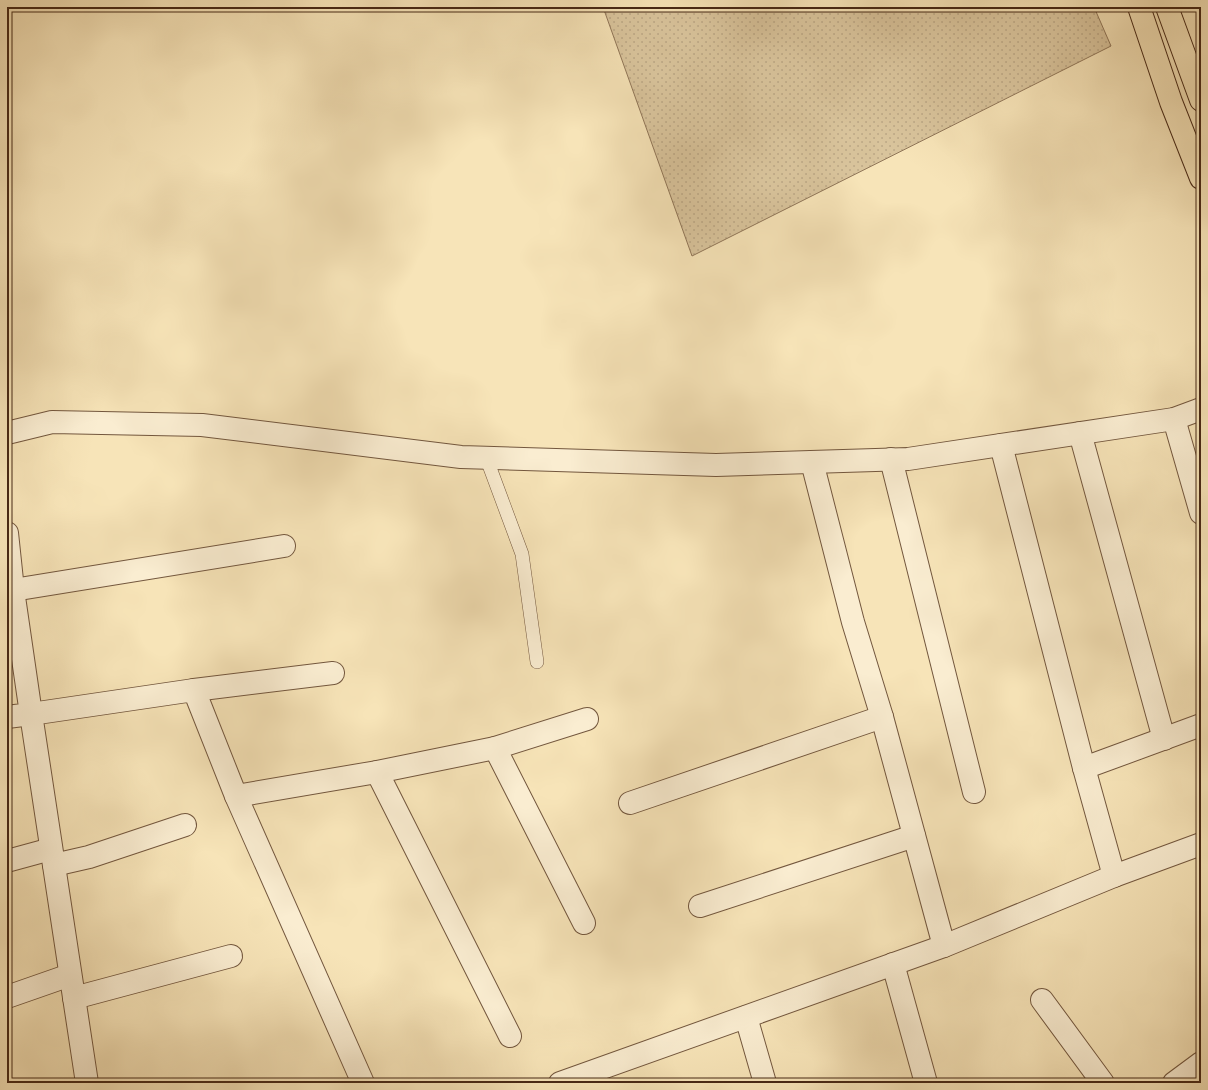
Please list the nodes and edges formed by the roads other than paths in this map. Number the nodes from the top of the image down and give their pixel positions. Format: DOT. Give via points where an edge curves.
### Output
graph roads {
  1 [pos="1139,7"];
  2 [pos="1167,7"];
  3 [pos="1199,89"];
  4 [pos="1201,178"];
  5 [pos="1201,409"];
  6 [pos="1174,420"];
  7 [pos="7,432"];
  8 [pos="1080,433"];
  9 [pos="1001,445"];
  10 [pos="486,457"];
  11 [pos="891,459"];
  12 [pos="812,462"];
  13 [pos="1201,513"];
  14 [pos="7,533"];
  15 [pos="284,546"];
  16 [pos="10,590"];
  17 [pos="537,662"];
  18 [pos="333,673"];
  19 [pos="194,690"];
  20 [pos="31,714"];
  21 [pos="7,717"];
  22 [pos="882,717"];
  23 [pos="587,719"];
  24 [pos="1201,725"];
  25 [pos="1164,739"];
  26 [pos="494,748"];
  27 [pos="1084,768"];
  28 [pos="377,772"];
  29 [pos="974,792"];
  30 [pos="236,796"];
  31 [pos="630,803"];
  32 [pos="185,825"];
  33 [pos="914,836"];
  34 [pos="1201,844"];
  35 [pos="53,857"];
  36 [pos="7,861"];
  37 [pos="1114,876"];
  38 [pos="700,906"];
  39 [pos="584,923"];
  40 [pos="944,946"];
  41 [pos="231,956"];
  42 [pos="893,964"];
  43 [pos="70,976"];
  44 [pos="7,997"];
  45 [pos="74,998"];
  46 [pos="1042,1000"];
  47 [pos="746,1017"];
  48 [pos="510,1036"];
  49 [pos="1201,1064"];
  50 [pos="607,1075"];
  51 [pos="87,1083"];
  52 [pos="363,1083"];
  53 [pos="560,1083"];
  54 [pos="765,1083"];
  55 [pos="926,1083"];
  56 [pos="1103,1083"];
  57 [pos="1174,1083"];
  1 -- 4 [label="highway" via="1171,102"];
  2 -- 3 [label="highway"];
  5 -- 6 [label="street"];
  6 -- 8 [label="street"];
  6 -- 13 [label="street"];
  7 -- 10 [label="street" via="52,422 202,425"];
  8 -- 9 [label="street"];
  8 -- 25 [label="street"];
  9 -- 11 [label="street" via="908,459"];
  9 -- 27 [label="street"];
  10 -- 12 [label="street" via="716,465"];
  10 -- 17 [label="lane" via="522,554"];
  11 -- 12 [label="street"];
  11 -- 29 [label="street"];
  12 -- 22 [label="street" via="852,622"];
  14 -- 16 [label="street"];
  15 -- 16 [label="street"];
  16 -- 20 [label="street"];
  18 -- 19 [label="street"];
  19 -- 20 [label="street"];
  19 -- 30 [label="street"];
  20 -- 21 [label="street"];
  20 -- 35 [label="street"];
  22 -- 31 [label="street"];
  22 -- 33 [label="street"];
  23 -- 26 [label="street"];
  24 -- 25 [label="street"];
  25 -- 27 [label="street"];
  26 -- 28 [label="street"];
  26 -- 39 [label="street"];
  27 -- 37 [label="street"];
  28 -- 30 [label="street"];
  28 -- 48 [label="street"];
  30 -- 52 [label="street"];
  32 -- 35 [label="street" via="89,857"];
  33 -- 38 [label="street"];
  33 -- 40 [label="street"];
  34 -- 37 [label="street"];
  35 -- 36 [label="street"];
  35 -- 43 [label="street"];
  37 -- 40 [label="street"];
  40 -- 42 [label="street"];
  41 -- 45 [label="street"];
  42 -- 47 [label="street"];
  42 -- 55 [label="street"];
  43 -- 44 [label="street"];
  43 -- 45 [label="street"];
  45 -- 51 [label="street"];
  46 -- 56 [label="street"];
  47 -- 50 [label="street"];
  47 -- 54 [label="street"];
  49 -- 57 [label="street"];
  50 -- 53 [label="street"];
}
